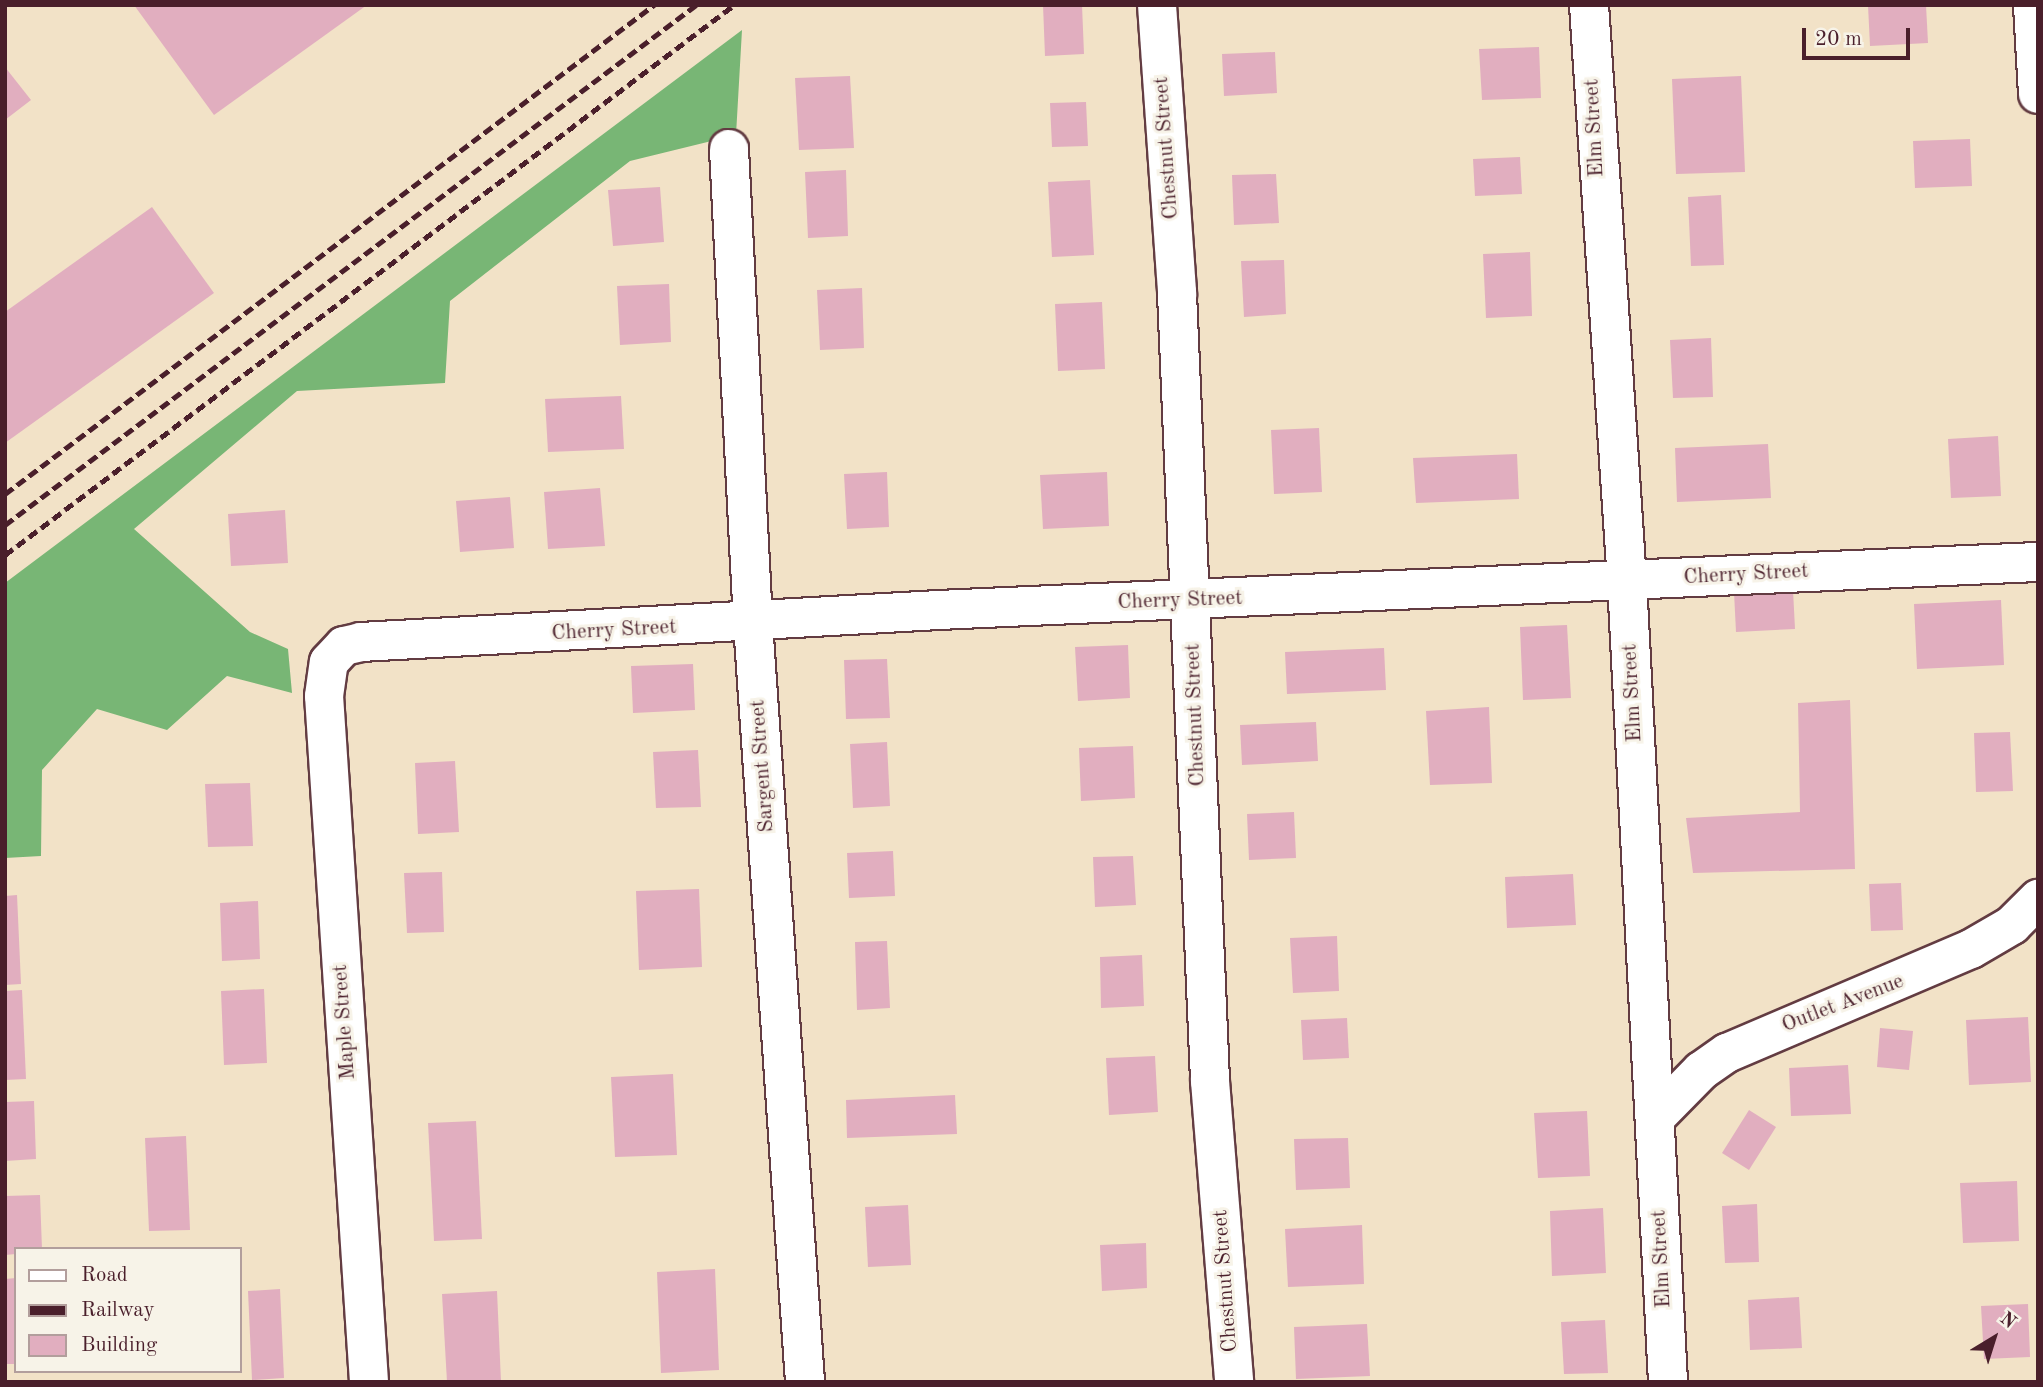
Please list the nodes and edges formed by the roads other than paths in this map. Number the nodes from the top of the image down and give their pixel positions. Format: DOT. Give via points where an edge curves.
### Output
graph roads {
  1 [pos="1157,5"];
  2 [pos="1589,5"];
  3 [pos="2033,5"];
  4 [pos="2038,94"];
  5 [pos="729,149"];
  6 [pos="2038,562"];
  7 [pos="1627,581"];
  8 [pos="1191,601"];
  9 [pos="753,623"];
  10 [pos="328,662"];
  11 [pos="2038,899"];
  12 [pos="1655,1118"];
  13 [pos="369,1382"];
  14 [pos="805,1382"];
  15 [pos="1234,1382"];
  16 [pos="1668,1382"];
  1 -- 8 [label="street, Chestnut Street" via="1177,293"];
  2 -- 7 [label="street, Elm Street"];
  3 -- 4 [label="street"];
  5 -- 9 [label="street, Sargent Street"];
  6 -- 7 [label="street, Cherry Street"];
  7 -- 8 [label="street, Cherry Street"];
  7 -- 12 [label="street, Elm Street"];
  8 -- 9 [label="street, Cherry Street"];
  8 -- 15 [label="street, Chestnut Street" via="1210,1081"];
  9 -- 10 [label="street, Cherry Street" via="361,642 344,646"];
  9 -- 14 [label="street, Sargent Street"];
  10 -- 13 [label="street, Maple Street" via="324,696"];
  11 -- 12 [label="street, Outlet Avenue" via="2012,925 1960,954 1727,1053 1701,1071"];
  12 -- 16 [label="street, Elm Street"];
}
